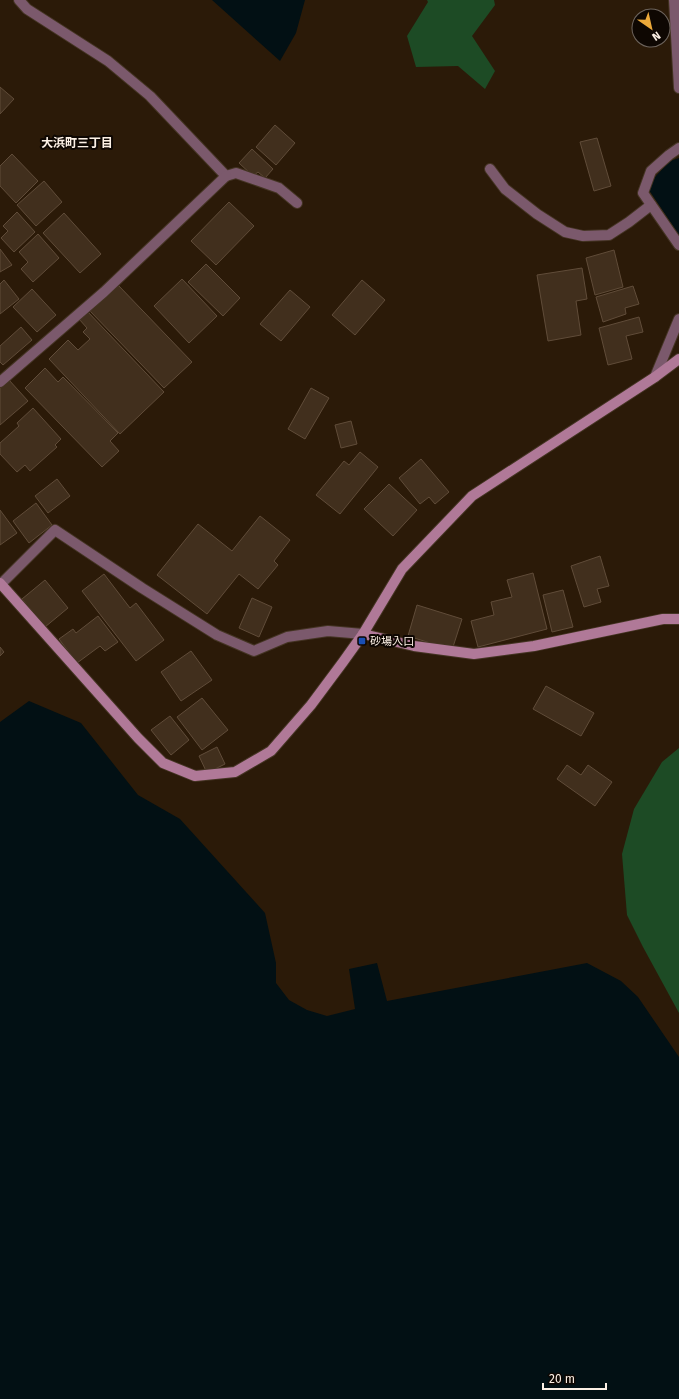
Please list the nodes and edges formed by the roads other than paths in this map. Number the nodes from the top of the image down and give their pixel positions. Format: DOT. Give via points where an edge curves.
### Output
graph roads {
  1 [pos="19,0"];
  2 [pos="674,0"];
  3 [pos="679,88"];
  4 [pos="679,148"];
  5 [pos="490,169"];
  6 [pos="226,176"];
  7 [pos="297,203"];
  8 [pos="651,205"];
  9 [pos="679,245"];
  10 [pos="679,319"];
  11 [pos="679,360"];
  12 [pos="655,377"];
  13 [pos="0,382"];
  14 [pos="1,584"];
  15 [pos="679,619"];
  16 [pos="363,634"];
  1 -- 6 [label="street" via="27,9 108,60 150,96"];
  2 -- 3 [label="street"];
  4 -- 8 [label="street" via="651,171 642,193"];
  5 -- 8 [label="street" via="505,189 537,214 565,232 582,236 609,234 630,222"];
  6 -- 7 [label="street" via="236,173 279,188"];
  6 -- 13 [label="street" via="104,292"];
  8 -- 9 [label="street"];
  10 -- 12 [label="street"];
  11 -- 12 [label="street"];
  12 -- 16 [label="street" via="472,496 402,569"];
  14 -- 16 [label="street" via="55,530 217,635 254,651 287,637 328,631"];
  14 -- 16 [label="street" via="163,763 195,776 235,772 271,751 311,704"];
  15 -- 16 [label="street" via="662,619 534,646 474,654 414,646"];
}
